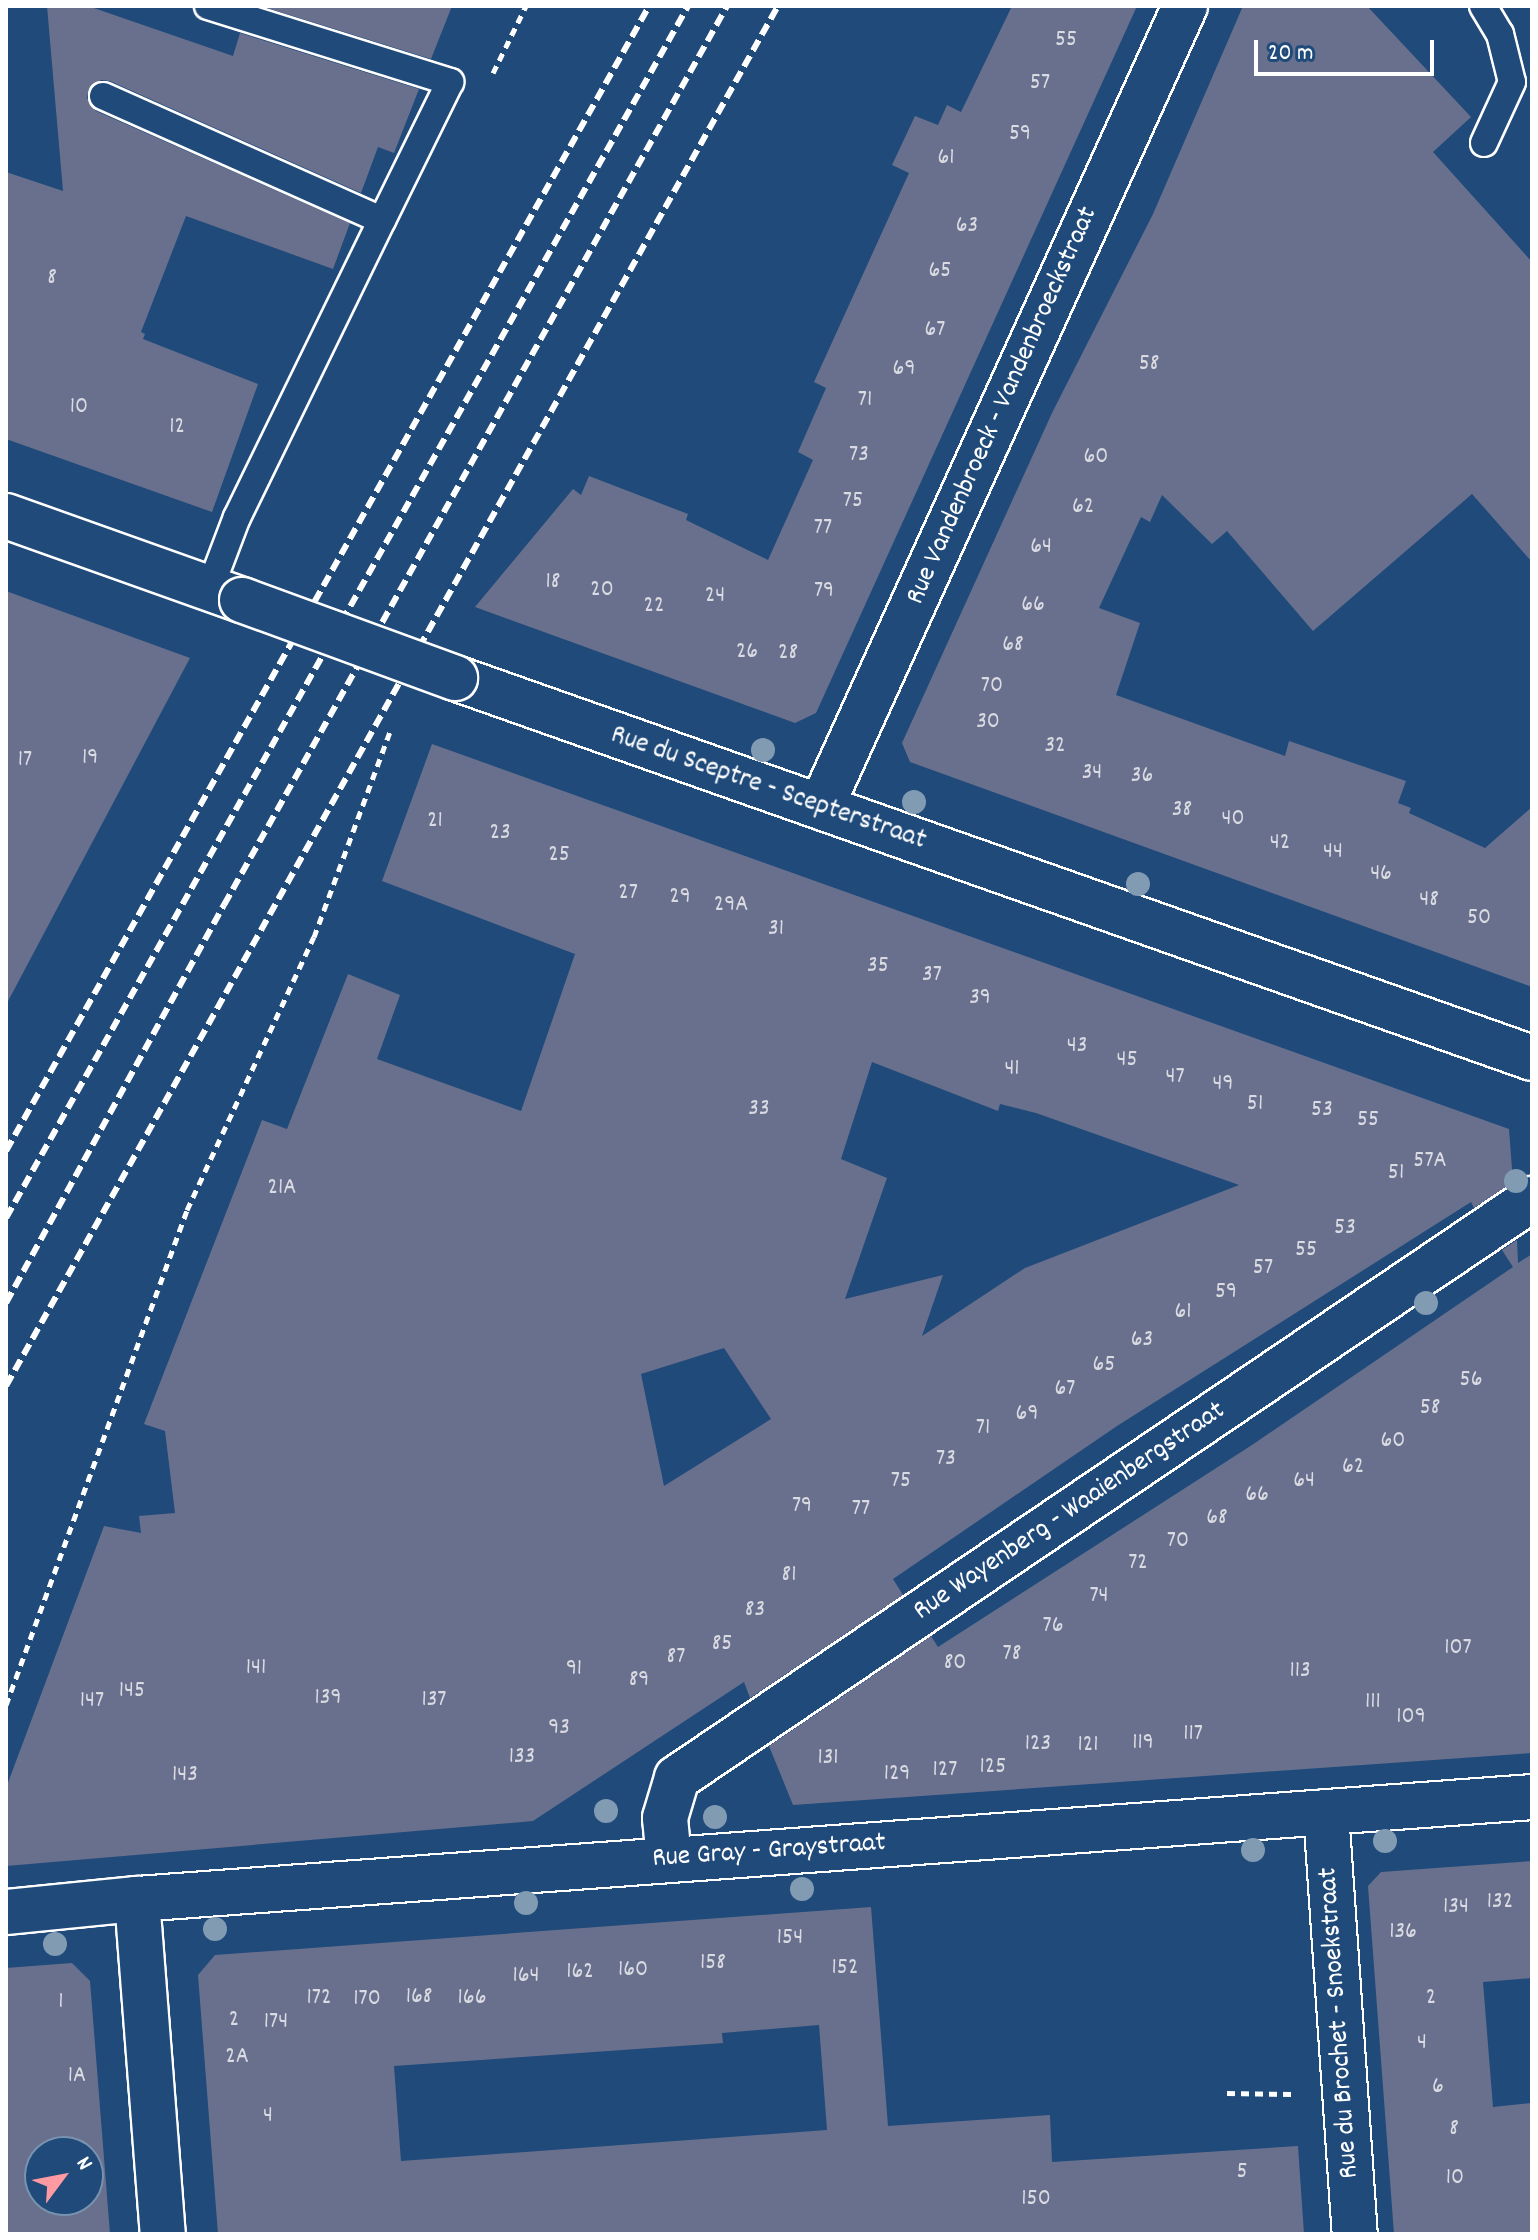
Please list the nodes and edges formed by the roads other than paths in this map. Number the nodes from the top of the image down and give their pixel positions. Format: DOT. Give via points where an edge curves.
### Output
graph roads {
  1 [pos="208,6"];
  2 [pos="1185,6"];
  3 [pos="1483,6"];
  4 [pos="103,96"];
  5 [pos="1484,143"];
  6 [pos="382,220"];
  7 [pos="6,516"];
  8 [pos="214,589"];
  9 [pos="821,807"];
  10 [pos="1532,1058"];
  11 [pos="1532,1199"];
  12 [pos="1532,1797"];
  13 [pos="1326,1812"];
  14 [pos="669,1859"];
  15 [pos="137,1899"];
  16 [pos="6,1912"];
  17 [pos="163,2234"];
  18 [pos="1355,2234"];
  1 -- 6 [label="lane" via="450,82"];
  2 -- 9 [label="street, Rue Vandenbroeck - Vandenbroeckstraat"];
  3 -- 5 [label="lane" via="1500,34 1512,82"];
  4 -- 6 [label="lane"];
  6 -- 8 [label="lane" via="237,517"];
  7 -- 8 [label="street, Rue du Sceptre - Scepterstraat"];
  8 -- 9 [label="street, Rue du Sceptre - Scepterstraat, bridge"];
  9 -- 10 [label="street, Rue du Sceptre - Scepterstraat"];
  11 -- 14 [label="street, Rue Wayenberg - Waaienbergstraat" via="677,1778 665,1818"];
  12 -- 13 [label="street, Rue Gray - Graystraat"];
  13 -- 14 [label="street, Rue Gray - Graystraat"];
  13 -- 18 [label="street, Rue du Brochet - Snoekstraat"];
  14 -- 15 [label="street, Rue Gray - Graystraat"];
  15 -- 16 [label="street, Rue Gray - Graystraat"];
  15 -- 17 [label="street"];
}
